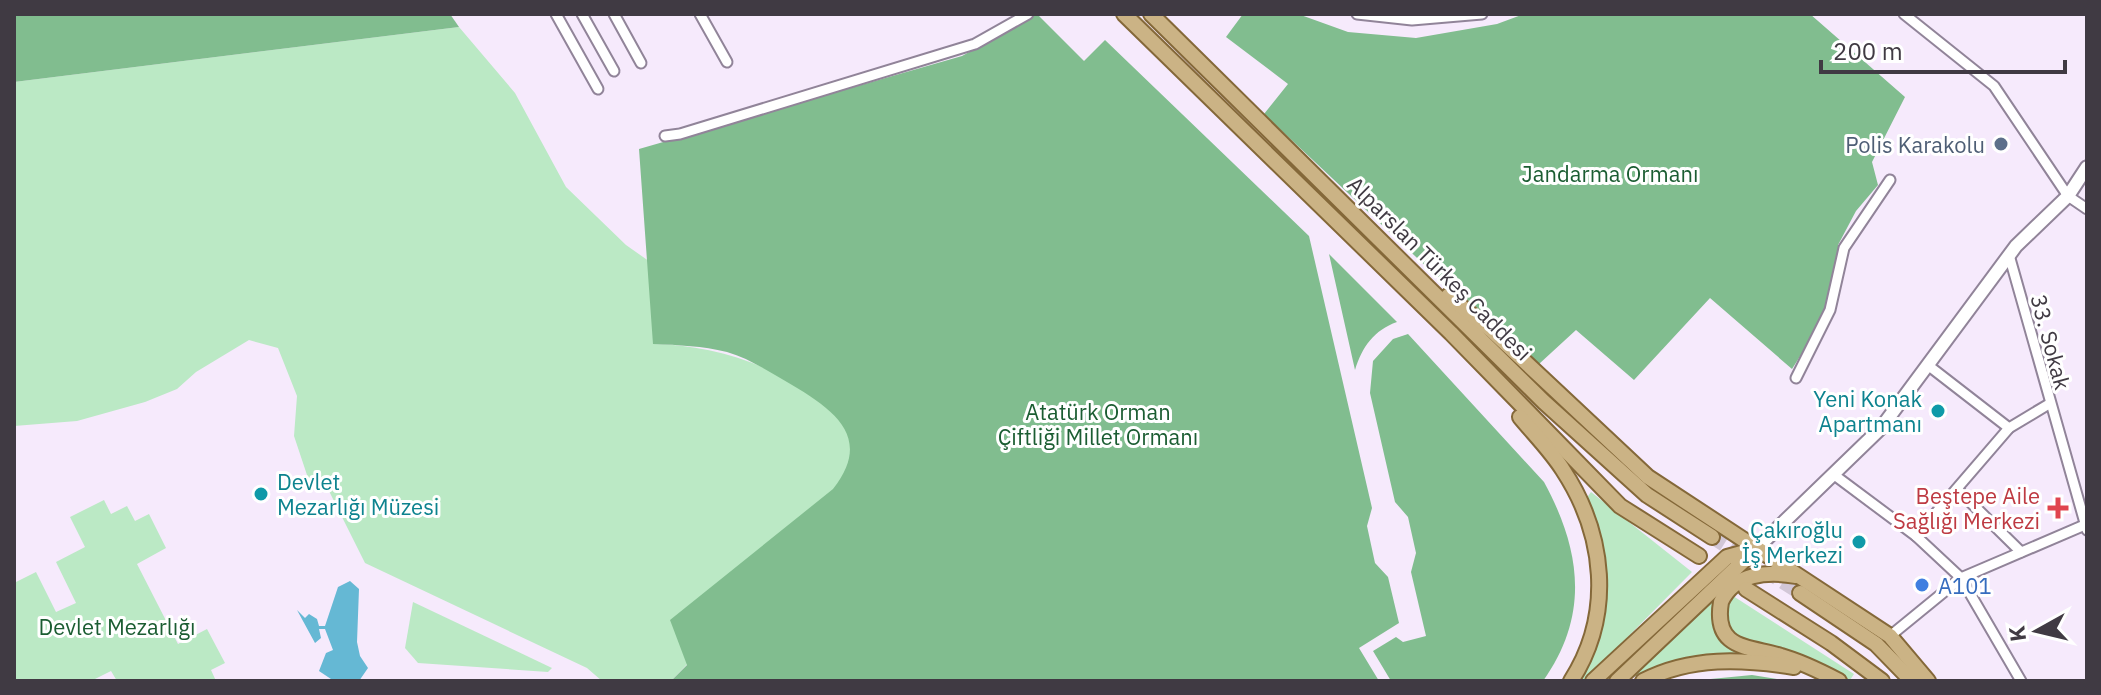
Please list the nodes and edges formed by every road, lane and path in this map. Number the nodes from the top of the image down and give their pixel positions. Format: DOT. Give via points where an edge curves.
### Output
graph roads {
  1 [pos="556,14"];
  2 [pos="582,14"];
  3 [pos="614,14"];
  4 [pos="700,14"];
  5 [pos="1028,14"];
  6 [pos="1124,14"];
  7 [pos="1151,14"];
  8 [pos="1357,14"];
  9 [pos="1482,14"];
  10 [pos="1905,14"];
  11 [pos="727,62"];
  12 [pos="641,63"];
  13 [pos="614,71"];
  14 [pos="598,89"];
  15 [pos="665,136"];
  16 [pos="2087,167"];
  17 [pos="1890,180"];
  18 [pos="2068,196"];
  19 [pos="2087,209"];
  20 [pos="2009,255"];
  21 [pos="1403,262"];
  22 [pos="1451,333"];
  23 [pos="1929,366"];
  24 [pos="1796,378"];
  25 [pos="2049,404"];
  26 [pos="2009,428"];
  27 [pos="1833,474"];
  28 [pos="1957,489"];
  29 [pos="2086,526"];
  30 [pos="1916,536"];
  31 [pos="1712,537"];
  32 [pos="1756,549"];
  33 [pos="2021,552"];
  34 [pos="1699,556"];
  35 [pos="1800,577"];
  36 [pos="1961,578"];
  37 [pos="1746,589"];
  38 [pos="1800,593"];
  39 [pos="1890,636"];
  40 [pos="1821,672"];
  41 [pos="1571,681"];
  42 [pos="1593,681"];
  43 [pos="1617,681"];
  44 [pos="1643,681"];
  45 [pos="1839,681"];
  46 [pos="1882,681"];
  47 [pos="1912,681"];
  48 [pos="1928,681"];
  49 [pos="2021,681"];
  1 -- 14 [label="street"];
  2 -- 13 [label="street"];
  3 -- 12 [label="street"];
  4 -- 11 [label="street"];
  5 -- 15 [label="street" via="975,44"];
  6 -- 22 [label="main road, Alparslan Türkeş Caddesi"];
  7 -- 21 [label="main road, Alparslan Türkeş Caddesi"];
  8 -- 9 [label="street" via="1412,20"];
  10 -- 18 [label="street" via="1994,86"];
  16 -- 18 [label="main road"];
  17 -- 24 [label="street" via="1844,248 1830,310"];
  18 -- 19 [label="street"];
  18 -- 20 [label="main road"];
  20 -- 23 [label="main road"];
  20 -- 25 [label="street, 33. Sokak"];
  21 -- 31 [label="main road, Alparslan Türkeş Caddesi" via="1647,495"];
  21 -- 32 [label="main road" via="1491,330 1648,477"];
  22 -- 34 [label="main road" via="1620,506"];
  22 -- 41 [label="main road" via="1562,467 1595,538 1598,610 1588,649"];
  23 -- 26 [label="street"];
  23 -- 27 [label="main road" via="1881,428"];
  25 -- 26 [label="street"];
  25 -- 29 [label="street, 33. Sokak"];
  26 -- 28 [label="street"];
  27 -- 30 [label="street"];
  27 -- 32 [label="main road"];
  28 -- 30 [label="street"];
  28 -- 33 [label="street"];
  29 -- 33 [label="street"];
  30 -- 36 [label="street"];
  32 -- 35 [label="main road"];
  32 -- 42 [label="main road" via="1727,557"];
  32 -- 43 [label="main road"];
  33 -- 36 [label="street"];
  35 -- 39 [label="main road"];
  35 -- 40 [label="main road" via="1773,573 1742,580 1724,595 1720,618 1736,645"];
  36 -- 39 [label="street"];
  36 -- 49 [label="street"];
  37 -- 46 [label="main road"];
  38 -- 47 [label="main road" via="1876,644"];
  39 -- 48 [label="main road"];
  40 -- 44 [label="main road" via="1719,662 1678,667"];
  40 -- 45 [label="main road"];
}
